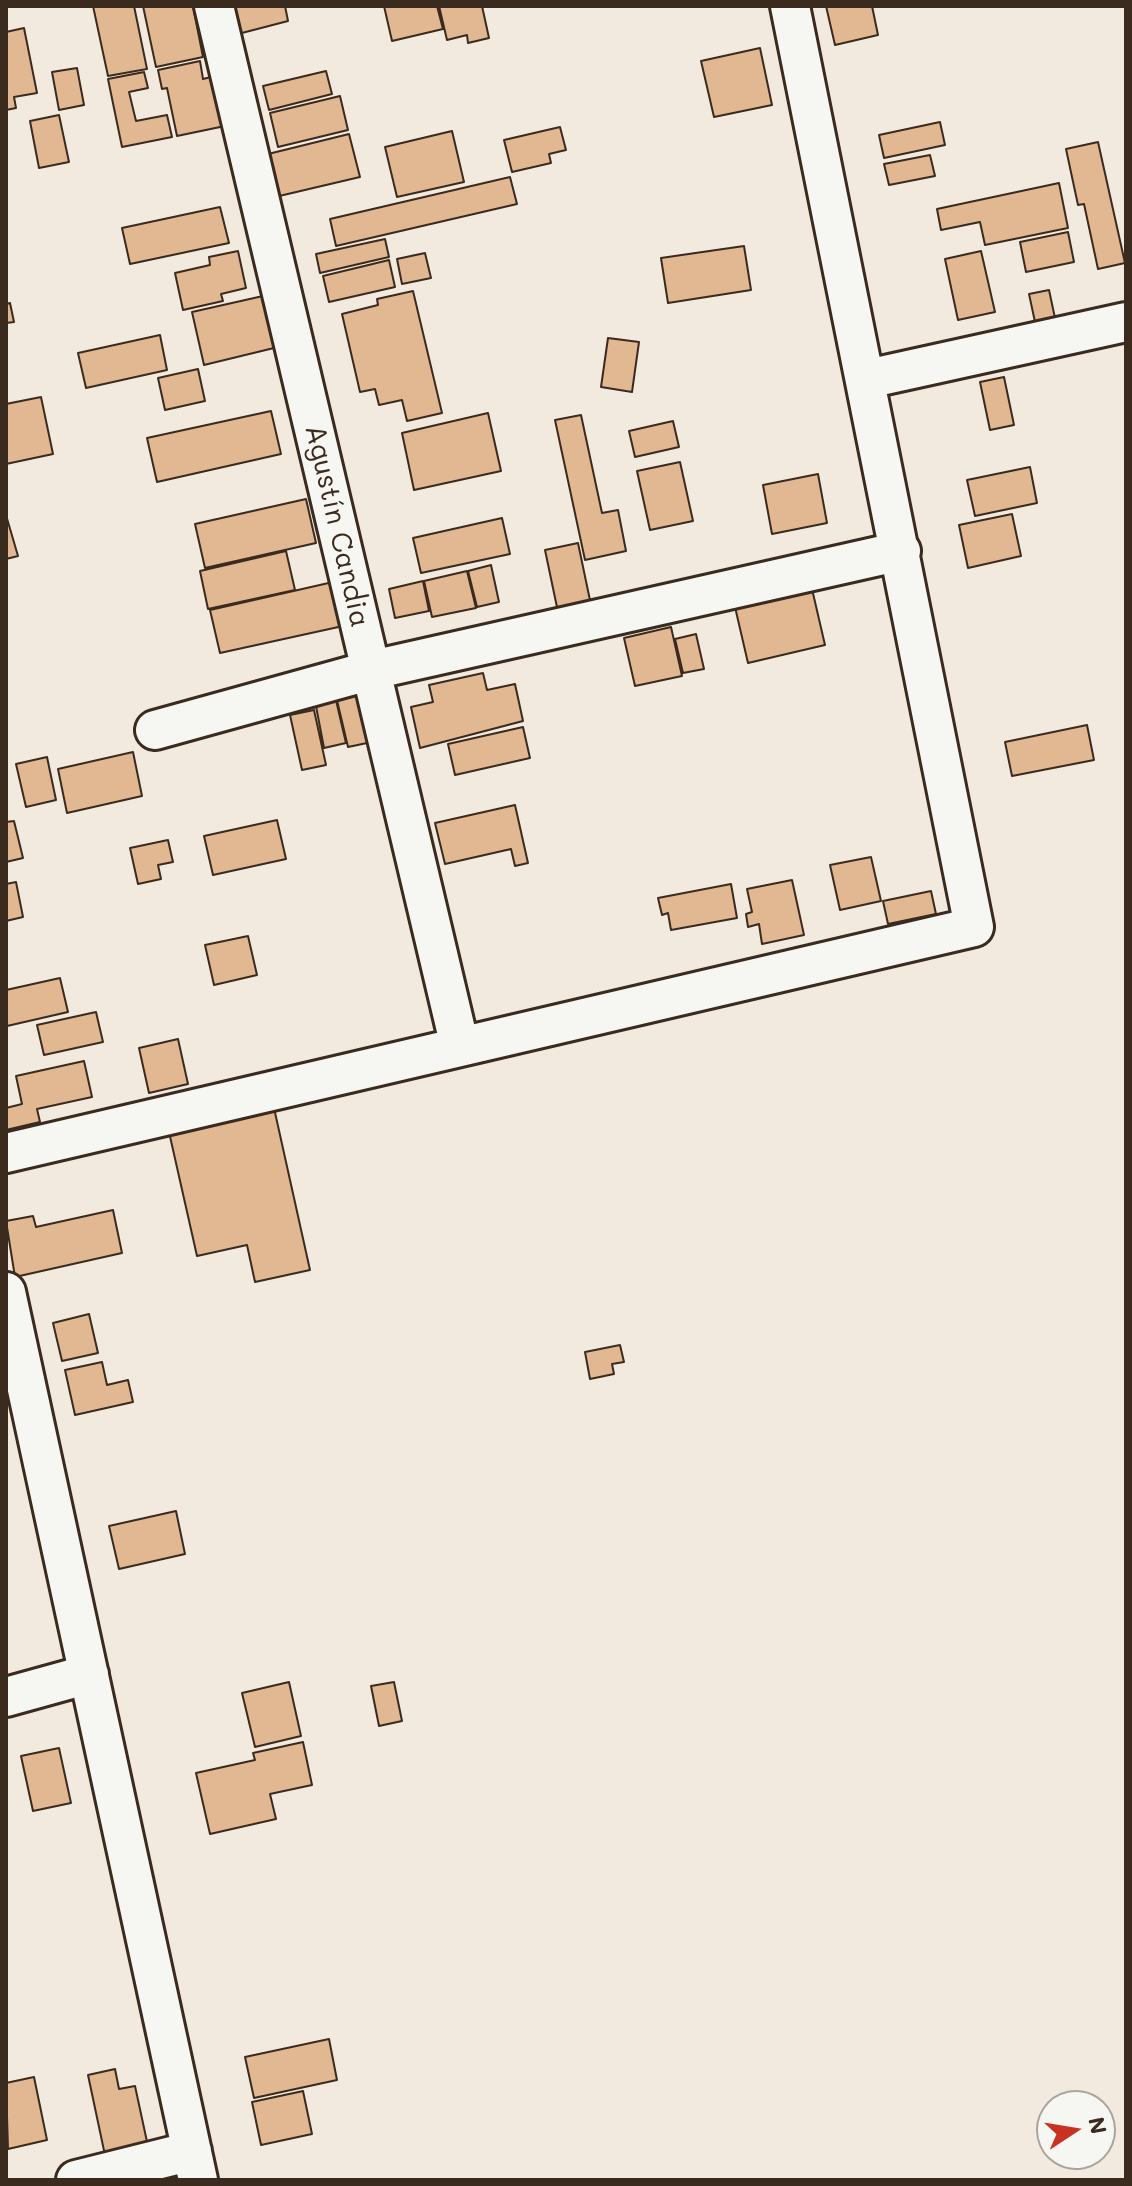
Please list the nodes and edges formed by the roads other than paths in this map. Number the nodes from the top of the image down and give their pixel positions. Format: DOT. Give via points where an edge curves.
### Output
graph roads {
  1 [pos="214,6"];
  2 [pos="790,6"];
  3 [pos="1126,322"];
  4 [pos="867,379"];
  5 [pos="901,551"];
  6 [pos="372,670"];
  7 [pos="155,730"];
  8 [pos="460,1047"];
  9 [pos="6,1153"];
  10 [pos="6,1292"];
  11 [pos="89,1674"];
  12 [pos="6,1697"];
  13 [pos="195,2165"];
  14 [pos="76,2180"];
  1 -- 6 [label="street, Agustín Candia"];
  2 -- 4 [label="street"];
  3 -- 4 [label="street"];
  4 -- 5 [label="street"];
  5 -- 6 [label="street"];
  5 -- 8 [label="street" via="974,927"];
  6 -- 7 [label="street"];
  6 -- 8 [label="street, Agustín Candia"];
  8 -- 9 [label="street"];
  10 -- 11 [label="street"];
  11 -- 12 [label="street"];
  11 -- 13 [label="street"];
  13 -- 14 [label="street"];
}
